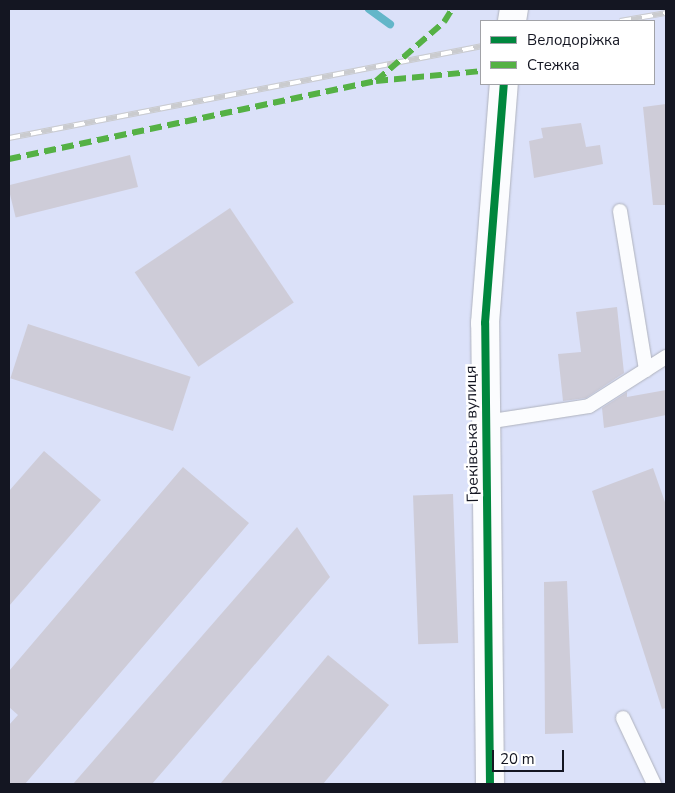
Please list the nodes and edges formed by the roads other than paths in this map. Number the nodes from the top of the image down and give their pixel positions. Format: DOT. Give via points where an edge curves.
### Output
graph roads {
  1 [pos="504,85"];
  2 [pos="620,211"];
  3 [pos="666,357"];
  4 [pos="646,370"];
  5 [pos="486,422"];
  6 [pos="622,718"];
  7 [pos="490,784"];
  8 [pos="654,784"];
  1 -- 5 [label="street, Греківська вулиця" via="485,323"];
  2 -- 4 [label="lane"];
  3 -- 4 [label="lane"];
  4 -- 5 [label="lane" via="589,406"];
  5 -- 7 [label="street, Греківська вулиця"];
  6 -- 8 [label="lane"];
}
